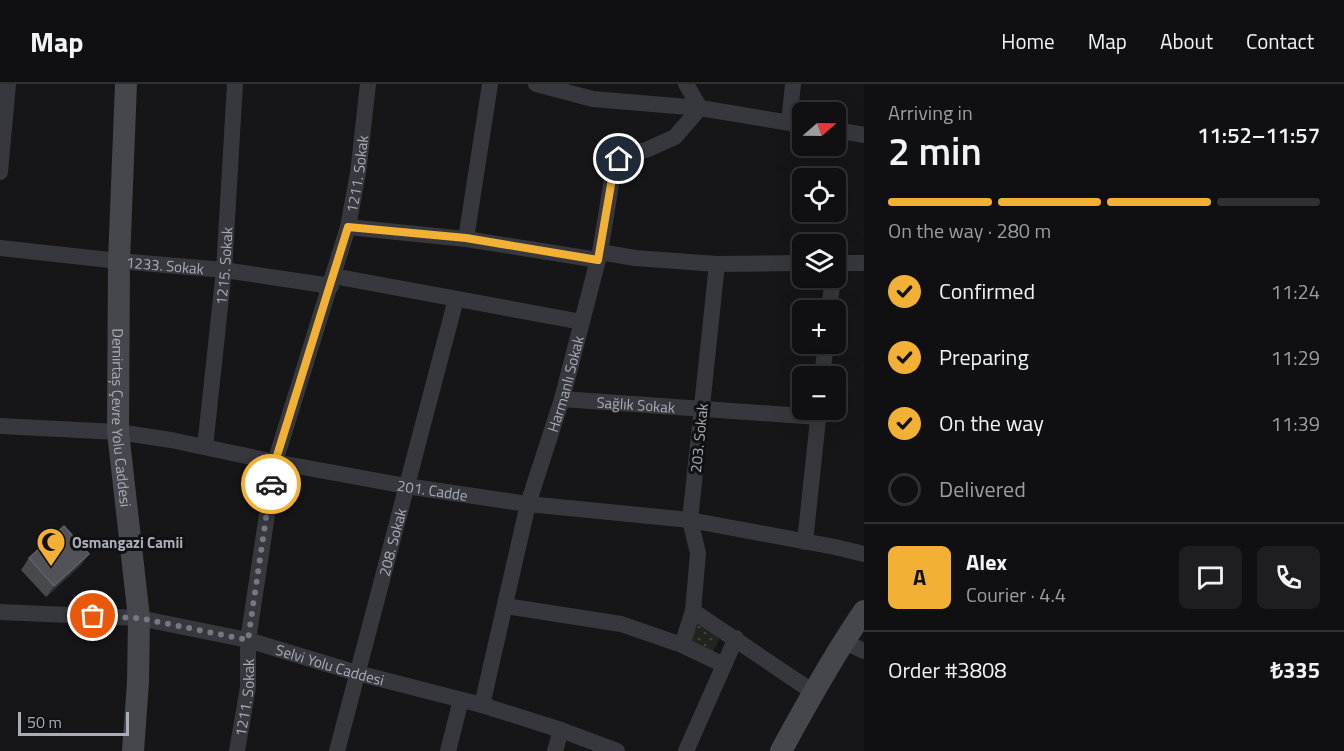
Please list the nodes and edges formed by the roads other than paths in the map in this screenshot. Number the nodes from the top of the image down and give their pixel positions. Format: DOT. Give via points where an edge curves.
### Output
graph roads {
  1 [pos="8,84"];
  2 [pos="126,84"];
  3 [pos="235,84"];
  4 [pos="368,84"];
  5 [pos="490,84"];
  6 [pos="536,84"];
  7 [pos="686,84"];
  8 [pos="793,84"];
  9 [pos="794,102"];
  10 [pos="700,108"];
  11 [pos="792,122"];
  12 [pos="846,132"];
  13 [pos="864,135"];
  14 [pos="0,172"];
  15 [pos="348,227"];
  16 [pos="466,238"];
  17 [pos="0,248"];
  18 [pos="599,256"];
  19 [pos="118,261"];
  20 [pos="792,263"];
  21 [pos="846,263"];
  22 [pos="864,263"];
  23 [pos="717,264"];
  24 [pos="224,270"];
  25 [pos="332,281"];
  26 [pos="456,299"];
  27 [pos="582,322"];
  28 [pos="562,399"];
  29 [pos="702,409"];
  30 [pos="792,412"];
  31 [pos="817,420"];
  32 [pos="0,426"];
  33 [pos="118,432"];
  34 [pos="205,447"];
  35 [pos="275,462"];
  36 [pos="406,486"];
  37 [pos="528,504"];
  38 [pos="690,520"];
  39 [pos="805,542"];
  40 [pos="864,554"];
  41 [pos="505,606"];
  42 [pos="693,611"];
  43 [pos="864,611"];
  44 [pos="0,612"];
  45 [pos="139,618"];
  46 [pos="736,638"];
  47 [pos="248,640"];
  48 [pos="843,642"];
  49 [pos="682,645"];
  50 [pos="864,651"];
  51 [pos="724,665"];
  52 [pos="357,673"];
  53 [pos="813,692"];
  54 [pos="462,700"];
  55 [pos="482,705"];
  56 [pos="561,730"];
  57 [pos="133,751"];
  58 [pos="237,751"];
  59 [pos="337,751"];
  60 [pos="448,751"];
  61 [pos="555,751"];
  62 [pos="617,751"];
  63 [pos="686,751"];
  64 [pos="781,751"];
  1 -- 14 [label="street"];
  2 -- 19 [label="main road, Demirtaş Çevre Yolu Caddesi"];
  3 -- 24 [label="street, 1215. Sokak"];
  4 -- 15 [label="street, 1211. Sokak"];
  5 -- 16 [label="street"];
  6 -- 10 [label="street" via="592,99"];
  7 -- 10 [label="street"];
  8 -- 9 [label="street"];
  10 -- 11 [label="street"];
  10 -- 18 [label="street, Harmanlı Sokak" via="675,137 619,159 613,173"];
  12 -- 13 [label="street"];
  15 -- 16 [label="street"];
  15 -- 25 [label="street, 1211. Sokak"];
  16 -- 18 [label="street"];
  17 -- 19 [label="street, 1233. Sokak"];
  18 -- 23 [label="street"];
  18 -- 27 [label="street, Harmanlı Sokak"];
  19 -- 24 [label="street, 1233. Sokak"];
  19 -- 33 [label="main road, Demirtaş Çevre Yolu Caddesi"];
  20 -- 23 [label="street"];
  21 -- 22 [label="street"];
  23 -- 29 [label="street, 203. Sokak"];
  24 -- 25 [label="street, 1233. Sokak"];
  24 -- 34 [label="street, 1215. Sokak"];
  25 -- 26 [label="street, 1233. Sokak"];
  25 -- 35 [label="street, 1211. Sokak"];
  26 -- 27 [label="street, 1233. Sokak"];
  26 -- 36 [label="street, 208. Sokak"];
  27 -- 28 [label="street, Harmanlı Sokak"];
  28 -- 29 [label="street, Sağlık Sokak"];
  28 -- 37 [label="street, Harmanlı Sokak"];
  29 -- 30 [label="street, Sağlık Sokak"];
  29 -- 38 [label="street, 203. Sokak"];
  31 -- 39 [label="street"];
  32 -- 33 [label="street, 201. Cadde"];
  33 -- 34 [label="street, 201. Cadde"];
  33 -- 45 [label="main road, Demirtaş Çevre Yolu Caddesi"];
  34 -- 35 [label="street, 201. Cadde"];
  35 -- 36 [label="street, 201. Cadde"];
  35 -- 47 [label="street, 1211. Sokak"];
  36 -- 37 [label="street, 201. Cadde"];
  36 -- 52 [label="street, 208. Sokak"];
  37 -- 38 [label="street, 201. Cadde"];
  37 -- 41 [label="street, Harmanlı Sokak"];
  38 -- 39 [label="street, 201. Cadde"];
  38 -- 42 [label="street, 203. Sokak" via="698,553"];
  39 -- 40 [label="street, 201. Cadde"];
  41 -- 49 [label="street" via="621,624"];
  41 -- 55 [label="street, Harmanlı Sokak"];
  42 -- 46 [label="street"];
  42 -- 49 [label="street, 203. Sokak"];
  43 -- 48 [label="main road"];
  44 -- 45 [label="street, Selvi Yolu Caddesi"];
  45 -- 47 [label="street, Selvi Yolu Caddesi"];
  45 -- 57 [label="main road, Demirtaş Çevre Yolu Caddesi"];
  46 -- 51 [label="street"];
  46 -- 53 [label="street"];
  47 -- 52 [label="street, Selvi Yolu Caddesi"];
  47 -- 58 [label="street, 1211. Sokak" via="248,687"];
  48 -- 50 [label="street"];
  48 -- 53 [label="main road"];
  49 -- 51 [label="street"];
  51 -- 63 [label="street"];
  52 -- 54 [label="street, Selvi Yolu Caddesi"];
  52 -- 59 [label="street, 208. Sokak"];
  53 -- 64 [label="main road"];
  54 -- 55 [label="street, Selvi Yolu Caddesi"];
  54 -- 60 [label="street"];
  55 -- 56 [label="street, Selvi Yolu Caddesi"];
  56 -- 61 [label="street"];
  56 -- 62 [label="street, Selvi Yolu Caddesi"];
}
